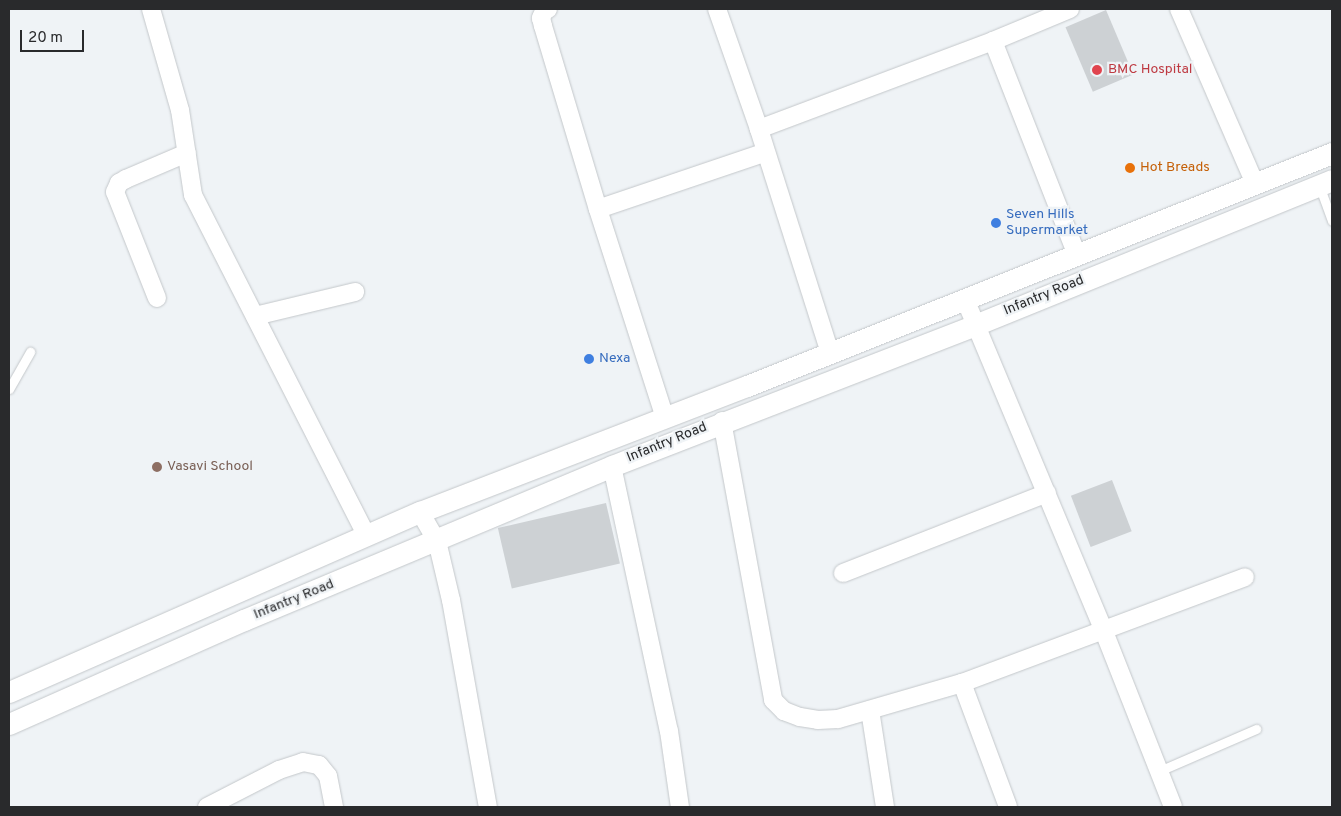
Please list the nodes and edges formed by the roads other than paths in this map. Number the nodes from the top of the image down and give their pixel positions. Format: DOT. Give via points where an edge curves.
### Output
graph roads {
  1 [pos="151,9"];
  2 [pos="548,9"];
  3 [pos="717,9"];
  4 [pos="1070,9"];
  5 [pos="1179,9"];
  6 [pos="993,41"];
  7 [pos="759,129"];
  8 [pos="766,152"];
  9 [pos="187,153"];
  10 [pos="1332,153"];
  11 [pos="1326,183"];
  12 [pos="1255,184"];
  13 [pos="598,209"];
  14 [pos="1332,221"];
  15 [pos="1077,255"];
  16 [pos="355,292"];
  17 [pos="157,298"];
  18 [pos="965,299"];
  19 [pos="255,316"];
  20 [pos="974,325"];
  21 [pos="30,352"];
  22 [pos="830,353"];
  23 [pos="9,389"];
  24 [pos="665,418"];
  25 [pos="722,421"];
  26 [pos="612,466"];
  27 [pos="1047,493"];
  28 [pos="420,512"];
  29 [pos="366,535"];
  30 [pos="437,541"];
  31 [pos="844,573"];
  32 [pos="1245,577"];
  33 [pos="1104,629"];
  34 [pos="962,683"];
  35 [pos="9,692"];
  36 [pos="870,710"];
  37 [pos="9,724"];
  38 [pos="1256,728"];
  39 [pos="1158,771"];
  40 [pos="207,807"];
  41 [pos="334,807"];
  42 [pos="488,807"];
  43 [pos="680,807"];
  44 [pos="885,807"];
  45 [pos="1008,807"];
  46 [pos="1174,807"];
  1 -- 9 [label="street" via="180,110"];
  2 -- 13 [label="street" via="544,11 543,26"];
  3 -- 7 [label="street"];
  4 -- 6 [label="street"];
  5 -- 12 [label="street"];
  6 -- 7 [label="street"];
  6 -- 15 [label="street"];
  7 -- 8 [label="street"];
  8 -- 13 [label="street"];
  8 -- 22 [label="street"];
  9 -- 17 [label="street" via="126,179 119,183 115,192"];
  9 -- 19 [label="street" via="193,195"];
  10 -- 12 [label="street, Infantry Road"];
  11 -- 14 [label="lane"];
  11 -- 20 [label="street, Infantry Road"];
  12 -- 15 [label="street, Infantry Road"];
  13 -- 24 [label="street"];
  15 -- 18 [label="street, Infantry Road"];
  16 -- 19 [label="street"];
  18 -- 20 [label="street"];
  18 -- 22 [label="street, Infantry Road"];
  19 -- 29 [label="street"];
  20 -- 25 [label="street, Infantry Road"];
  20 -- 27 [label="street"];
  21 -- 23 [label="lane"];
  22 -- 24 [label="street, Infantry Road"];
  24 -- 28 [label="street, Infantry Road"];
  25 -- 26 [label="street, Infantry Road"];
  25 -- 36 [label="street" via="773,700 784,711 818,720 838,719"];
  26 -- 30 [label="street, Infantry Road"];
  26 -- 43 [label="street" via="668,731"];
  27 -- 31 [label="street"];
  27 -- 33 [label="street"];
  28 -- 29 [label="street, Infantry Road"];
  28 -- 30 [label="street"];
  29 -- 35 [label="street, Infantry Road"];
  30 -- 37 [label="street, Infantry Road" via="244,620"];
  30 -- 42 [label="street" via="455,618"];
  32 -- 33 [label="street"];
  33 -- 34 [label="street"];
  33 -- 39 [label="street"];
  34 -- 36 [label="street"];
  34 -- 45 [label="street"];
  36 -- 44 [label="street"];
  38 -- 39 [label="lane"];
  39 -- 46 [label="street"];
  40 -- 41 [label="street" via="279,770 303,762 319,765 328,776"];
}
